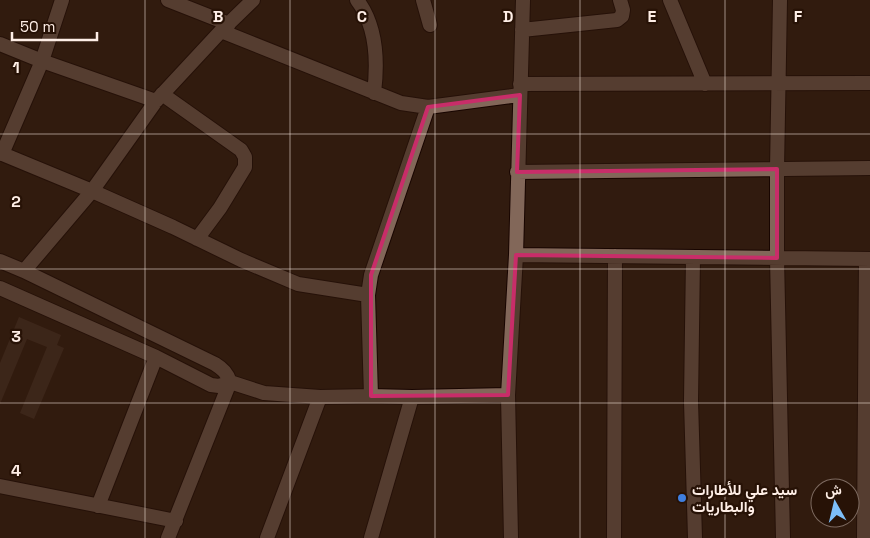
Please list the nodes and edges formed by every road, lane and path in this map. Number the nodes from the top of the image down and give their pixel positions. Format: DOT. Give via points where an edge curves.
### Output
graph roads {
  1 [pos="62,0"];
  2 [pos="168,0"];
  3 [pos="253,0"];
  4 [pos="357,0"];
  5 [pos="423,0"];
  6 [pos="523,0"];
  7 [pos="620,0"];
  8 [pos="670,0"];
  9 [pos="780,0"];
  10 [pos="430,25"];
  11 [pos="225,27"];
  12 [pos="522,30"];
  13 [pos="0,44"];
  14 [pos="42,60"];
  15 [pos="779,83"];
  16 [pos="870,83"];
  17 [pos="705,84"];
  18 [pos="520,90"];
  19 [pos="374,93"];
  20 [pos="159,98"];
  21 [pos="428,107"];
  22 [pos="1,154"];
  23 [pos="870,168"];
  24 [pos="777,169"];
  25 [pos="517,172"];
  26 [pos="92,190"];
  27 [pos="197,239"];
  28 [pos="516,255"];
  29 [pos="615,256"];
  30 [pos="693,257"];
  31 [pos="777,258"];
  32 [pos="868,259"];
  33 [pos="0,261"];
  34 [pos="24,270"];
  35 [pos="0,288"];
  36 [pos="368,295"];
  37 [pos="156,356"];
  38 [pos="230,382"];
  39 [pos="508,395"];
  40 [pos="371,396"];
  41 [pos="320,397"];
  42 [pos="412,397"];
  43 [pos="0,486"];
  44 [pos="98,506"];
  45 [pos="176,521"];
  46 [pos="168,538"];
  47 [pos="267,538"];
  48 [pos="371,538"];
  49 [pos="511,538"];
  50 [pos="614,538"];
  51 [pos="695,538"];
  52 [pos="783,538"];
  53 [pos="864,538"];
  1 -- 14 [label="street"];
  2 -- 11 [label="street"];
  3 -- 11 [label="street"];
  4 -- 19 [label="street" via="371,26 375,50"];
  5 -- 10 [label="street"];
  6 -- 12 [label="street"];
  7 -- 12 [label="street" via="623,10 617,20"];
  8 -- 17 [label="street"];
  9 -- 15 [label="street"];
  11 -- 19 [label="street"];
  11 -- 20 [label="street"];
  12 -- 18 [label="street"];
  13 -- 14 [label="street"];
  14 -- 20 [label="street"];
  14 -- 22 [label="street"];
  15 -- 16 [label="street"];
  15 -- 17 [label="street"];
  15 -- 24 [label="street"];
  17 -- 18 [label="street"];
  18 -- 21 [label="street"];
  18 -- 25 [label="street"];
  19 -- 21 [label="street" via="401,103"];
  20 -- 26 [label="street"];
  20 -- 27 [label="street" via="241,150 245,157 245,167"];
  21 -- 36 [label="street" via="371,275"];
  22 -- 26 [label="street"];
  23 -- 24 [label="street"];
  24 -- 25 [label="street"];
  24 -- 31 [label="street"];
  25 -- 28 [label="street"];
  26 -- 27 [label="street"];
  26 -- 34 [label="street"];
  27 -- 36 [label="street" via="298,284"];
  28 -- 29 [label="street"];
  28 -- 39 [label="street"];
  29 -- 30 [label="street"];
  29 -- 50 [label="street"];
  30 -- 31 [label="street"];
  30 -- 51 [label="street" via="691,401"];
  31 -- 32 [label="street"];
  31 -- 52 [label="street"];
  32 -- 53 [label="street"];
  33 -- 34 [label="street"];
  34 -- 38 [label="street" via="214,364 225,371"];
  35 -- 37 [label="street"];
  36 -- 40 [label="street"];
  37 -- 38 [label="street" via="211,385"];
  37 -- 44 [label="street"];
  38 -- 41 [label="street" via="264,393"];
  38 -- 45 [label="street"];
  39 -- 42 [label="street"];
  39 -- 49 [label="street"];
  40 -- 41 [label="street"];
  40 -- 42 [label="street"];
  41 -- 47 [label="street"];
  42 -- 48 [label="street"];
  43 -- 44 [label="street"];
  44 -- 45 [label="street"];
  45 -- 46 [label="street"];
}
